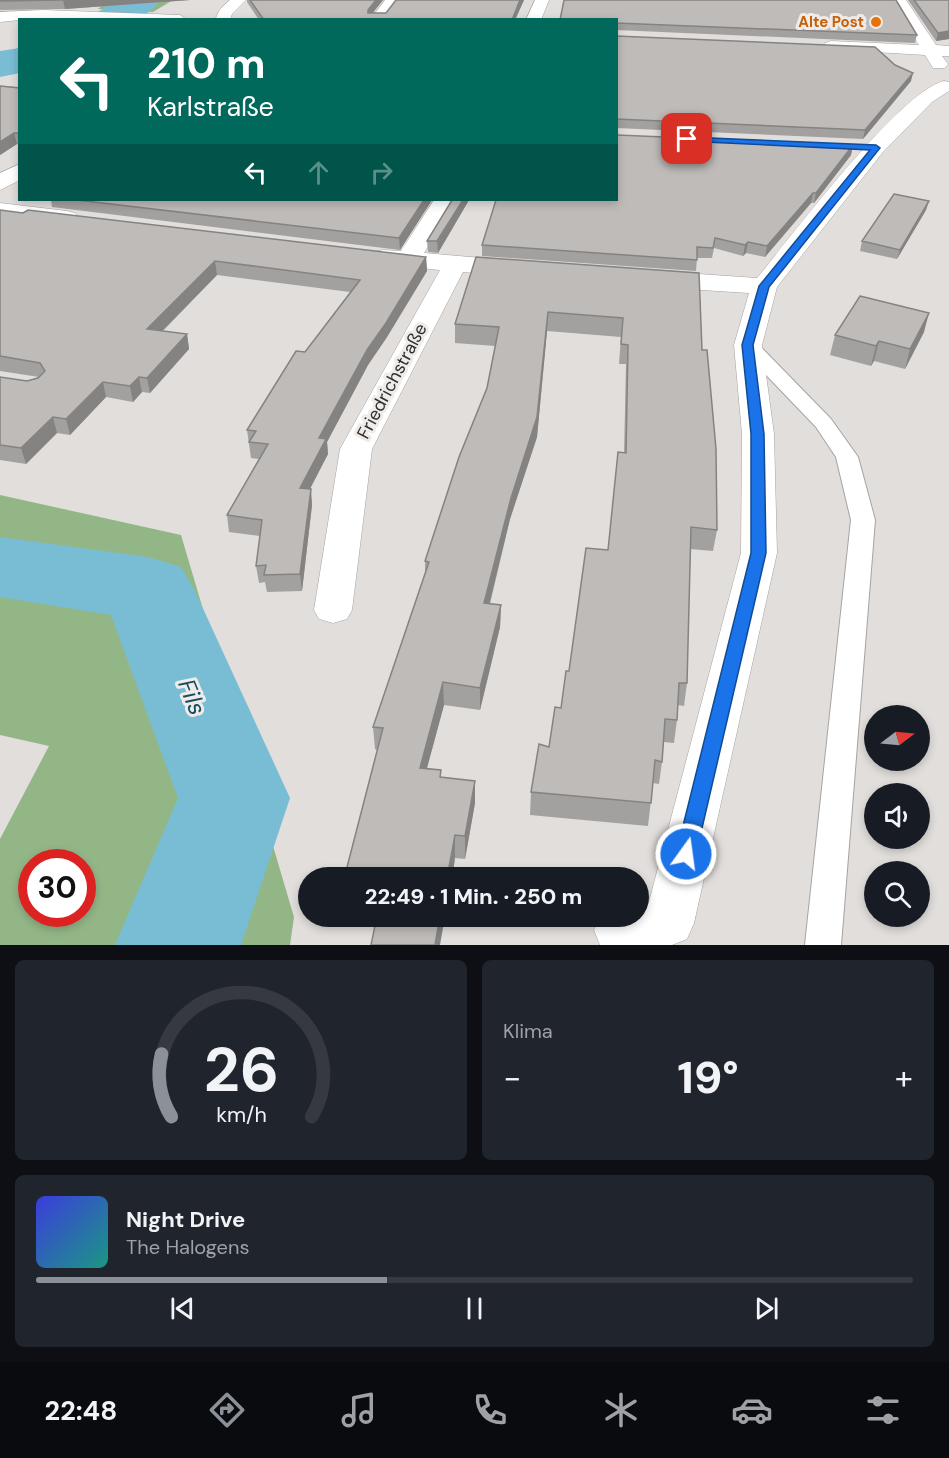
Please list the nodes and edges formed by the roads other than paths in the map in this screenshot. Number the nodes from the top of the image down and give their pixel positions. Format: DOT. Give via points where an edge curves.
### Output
graph roads {
  1 [pos="240,0"];
  2 [pos="393,0"];
  3 [pos="542,0"];
  4 [pos="899,0"];
  5 [pos="0,17"];
  6 [pos="133,18"];
  7 [pos="223,18"];
  8 [pos="379,18"];
  9 [pos="534,18"];
  10 [pos="820,46"];
  11 [pos="879,48"];
  12 [pos="931,50"];
  13 [pos="949,51"];
  14 [pos="895,64"];
  15 [pos="922,77"];
  16 [pos="947,90"];
  17 [pos="852,147"];
  18 [pos="876,148"];
  19 [pos="16,159"];
  20 [pos="0,183"];
  21 [pos="444,201"];
  22 [pos="0,210"];
  23 [pos="93,221"];
  24 [pos="363,254"];
  25 [pos="408,260"];
  26 [pos="455,264"];
  27 [pos="538,270"];
  28 [pos="633,277"];
  29 [pos="764,286"];
  30 [pos="748,345"];
  31 [pos="333,610"];
  32 [pos="619,930"];
  33 [pos="668,934"];
  34 [pos="823,945"];
  1 -- 7 [label="street"];
  2 -- 8 [label="street"];
  3 -- 9 [label="street"];
  4 -- 12 [label="street"];
  5 -- 6 [label="street"];
  10 -- 11 [label="street"];
  11 -- 12 [label="street"];
  11 -- 14 [label="street"];
  12 -- 13 [label="street"];
  12 -- 16 [label="street" via="942,68"];
  15 -- 16 [label="street"];
  16 -- 18 [label="street" via="925,98"];
  17 -- 18 [label="street"];
  18 -- 29 [label="street"];
  19 -- 20 [label="street"];
  21 -- 25 [label="street"];
  22 -- 23 [label="street"];
  24 -- 25 [label="street"];
  25 -- 26 [label="street"];
  26 -- 27 [label="street"];
  26 -- 31 [label="street, Friedrichstraße" via="356,449"];
  28 -- 29 [label="street"];
  29 -- 30 [label="street"];
  30 -- 33 [label="street" via="758,434 759,553"];
  30 -- 34 [label="lane" via="824,423 847,457 863,520"];
  32 -- 33 [label="street"];
}
